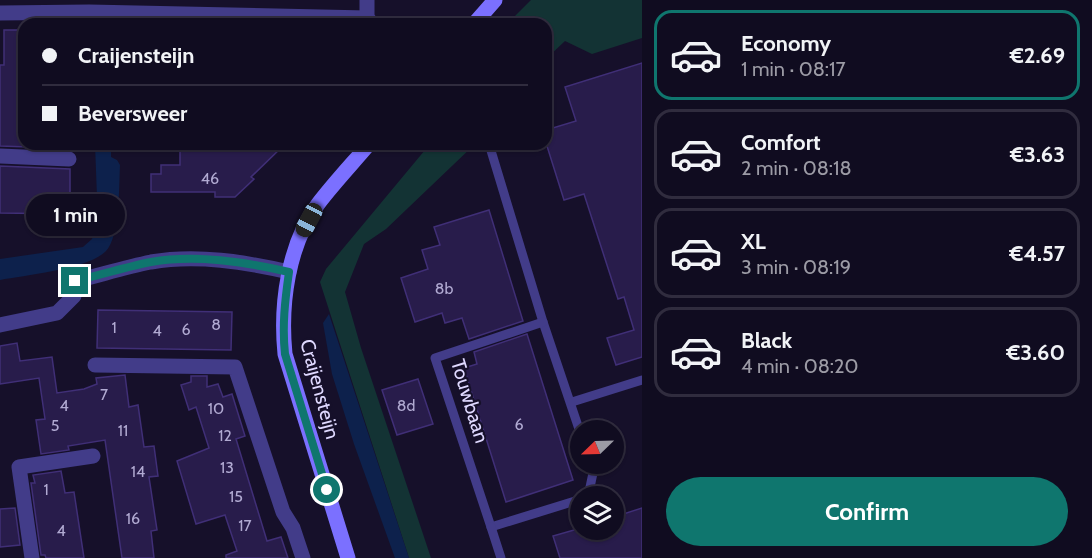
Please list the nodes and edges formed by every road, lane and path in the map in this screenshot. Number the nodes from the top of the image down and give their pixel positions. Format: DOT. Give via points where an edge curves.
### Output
graph roads {
  1 [pos="367,0"];
  2 [pos="495,0"];
  3 [pos="0,13"];
  4 [pos="220,18"];
  5 [pos="370,18"];
  6 [pos="479,18"];
  7 [pos="364,150"];
  8 [pos="491,150"];
  9 [pos="0,156"];
  10 [pos="69,159"];
  11 [pos="289,272"];
  12 [pos="543,322"];
  13 [pos="0,325"];
  14 [pos="95,366"];
  15 [pos="642,380"];
  16 [pos="572,402"];
  17 [pos="577,420"];
  18 [pos="93,456"];
  19 [pos="570,503"];
  20 [pos="491,527"];
  21 [pos="32,558"];
  22 [pos="303,558"];
  23 [pos="348,558"];
  24 [pos="501,558"];
  1 -- 5 [label="street"];
  2 -- 6 [label="street"];
  3 -- 4 [label="street"];
  7 -- 11 [label="street, Craijensteijn" via="317,206"];
  8 -- 12 [label="lane"];
  9 -- 10 [label="street"];
  11 -- 13 [label="street" via="237,261 152,262 75,281 74,296 57,313"];
  11 -- 23 [label="street, Craijensteijn" via="284,309 285,354"];
  12 -- 16 [label="lane"];
  12 -- 20 [label="lane, Touwbaan" via="435,358"];
  14 -- 22 [label="street" via="235,367 283,512"];
  15 -- 16 [label="lane"];
  16 -- 17 [label="lane"];
  18 -- 21 [label="street" via="19,467"];
  19 -- 20 [label="lane"];
  20 -- 24 [label="lane, Touwbaan"];
}
